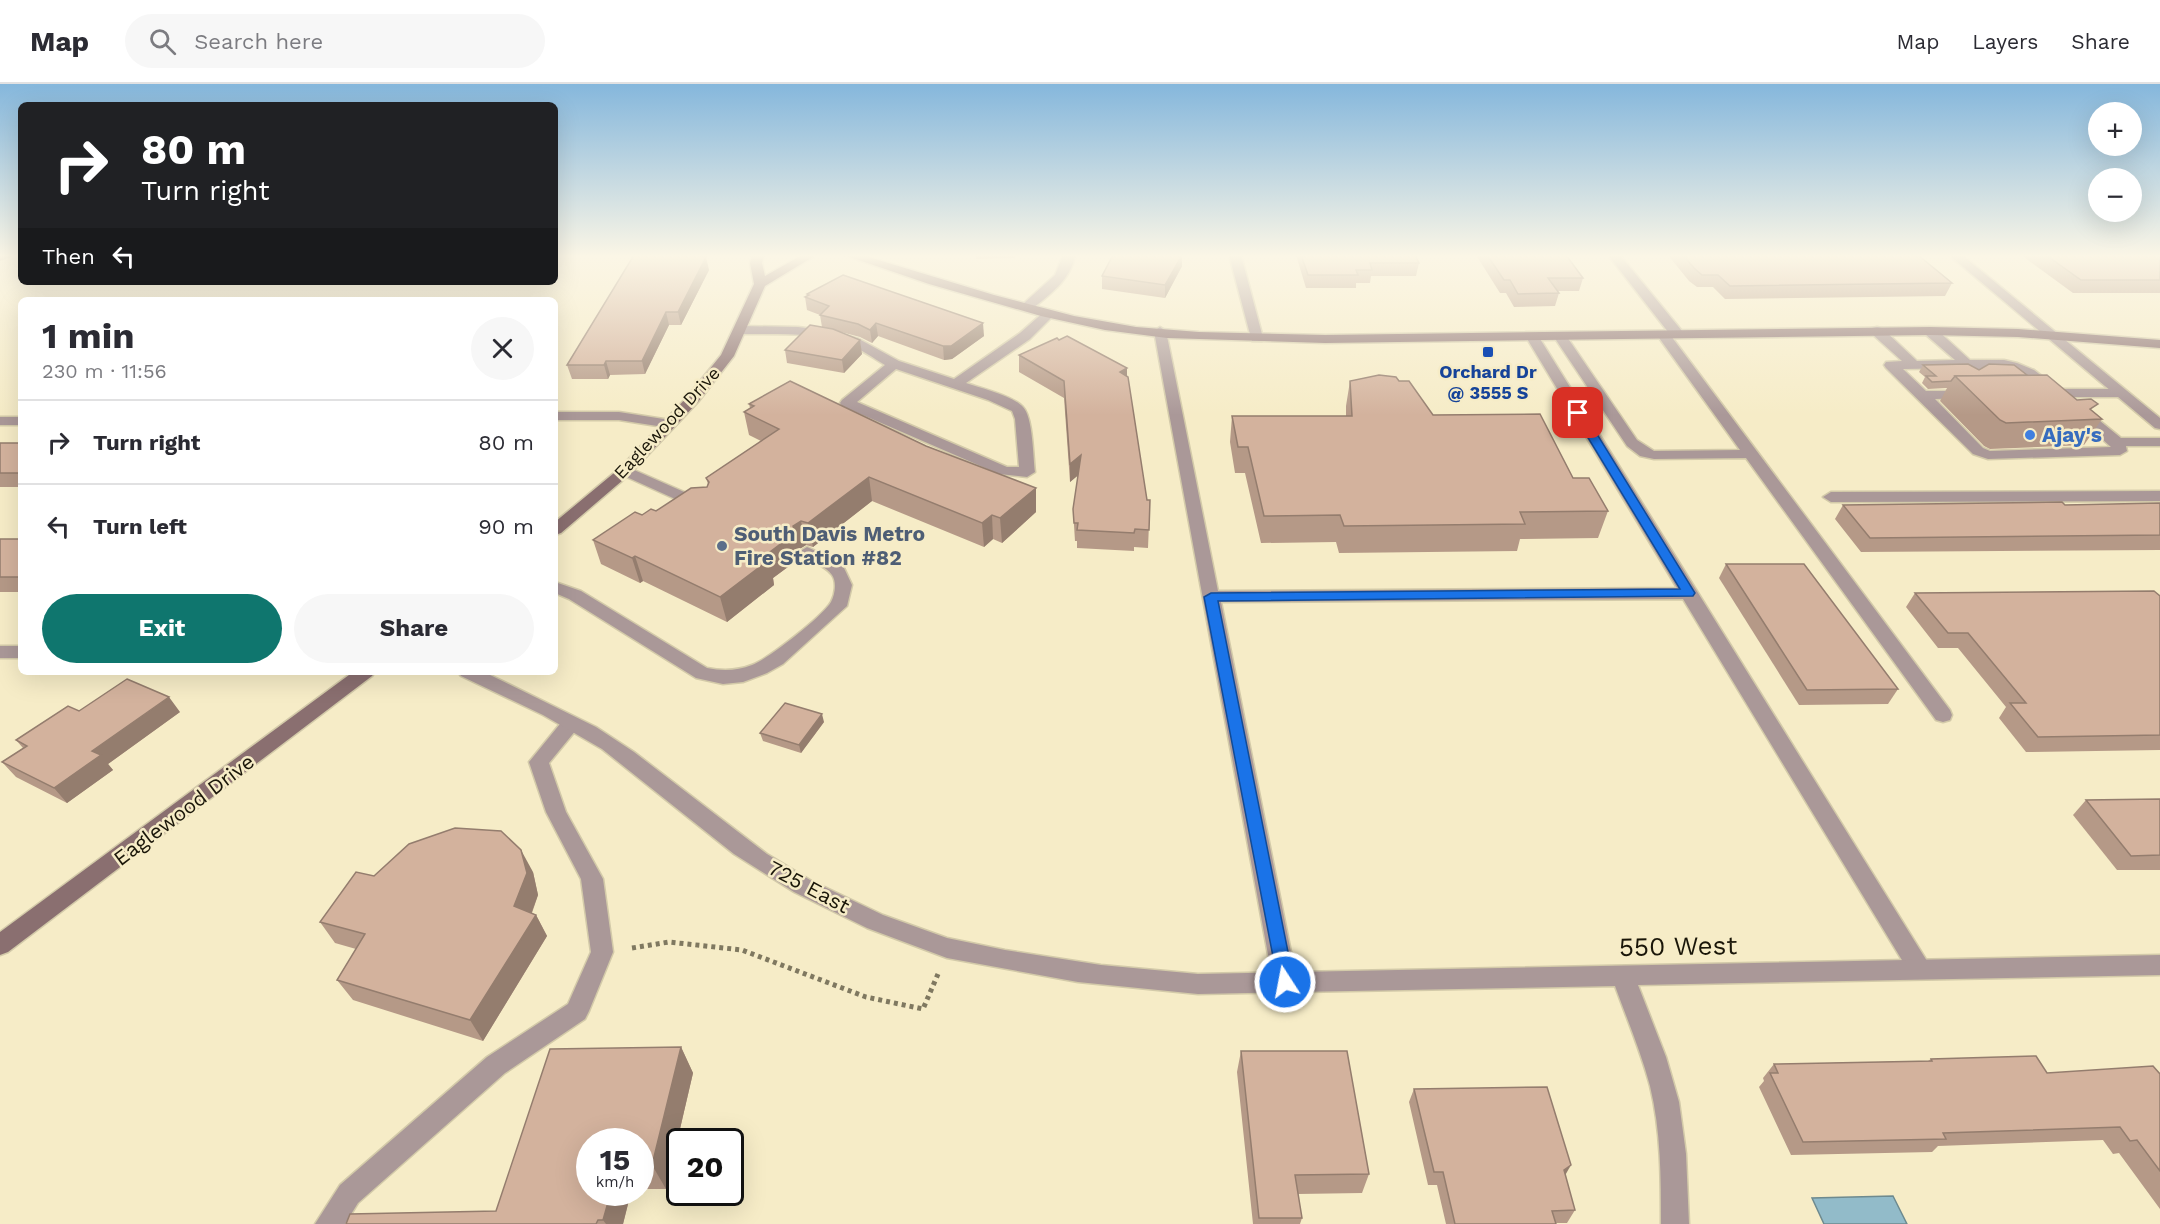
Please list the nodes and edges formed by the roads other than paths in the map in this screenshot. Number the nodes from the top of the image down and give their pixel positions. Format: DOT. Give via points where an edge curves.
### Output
graph roads {
  1 [pos="748,308"];
  2 [pos="1031,308"];
  3 [pos="1249,308"];
  4 [pos="1651,308"];
  5 [pos="2020,308"];
  6 [pos="1049,314"];
  7 [pos="741,330"];
  8 [pos="1877,331"];
  9 [pos="1930,331"];
  10 [pos="1160,332"];
  11 [pos="1670,335"];
  12 [pos="2053,335"];
  13 [pos="1532,337"];
  14 [pos="1560,337"];
  15 [pos="1257,338"];
  16 [pos="2160,344"];
  17 [pos="894,364"];
  18 [pos="1914,365"];
  19 [pos="1971,367"];
  20 [pos="956,384"];
  21 [pos="1977,391"];
  22 [pos="2036,393"];
  23 [pos="2121,393"];
  24 [pos="1923,395"];
  25 [pos="2054,400"];
  26 [pos="558,416"];
  27 [pos="0,421"];
  28 [pos="18,421"];
  29 [pos="670,424"];
  30 [pos="2160,424"];
  31 [pos="2084,435"];
  32 [pos="2117,442"];
  33 [pos="2160,442"];
  34 [pos="2104,452"];
  35 [pos="1751,454"];
  36 [pos="625,471"];
  37 [pos="2160,496"];
  38 [pos="1831,497"];
  39 [pos="705,507"];
  40 [pos="558,527"];
  41 [pos="807,552"];
  42 [pos="558,588"];
  43 [pos="1689,593"];
  44 [pos="1211,597"];
  45 [pos="0,652"];
  46 [pos="18,652"];
  47 [pos="362,675"];
  48 [pos="474,675"];
  49 [pos="1943,715"];
  50 [pos="571,724"];
  51 [pos="0,945"];
  52 [pos="2160,964"];
  53 [pos="1919,968"];
  54 [pos="1623,976"];
  55 [pos="1285,982"];
  56 [pos="1198,984"];
  57 [pos="329,1224"];
  58 [pos="1675,1224"];
  1 -- 7 [label="main road, Eaglewood Drive"];
  2 -- 6 [label="main road"];
  3 -- 15 [label="street"];
  4 -- 11 [label="street"];
  5 -- 12 [label="street"];
  6 -- 10 [label="main road"];
  6 -- 20 [label="street" via="1025,336"];
  7 -- 17 [label="street" via="830,335 854,342"];
  7 -- 29 [label="main road, Eaglewood Drive" via="717,370"];
  8 -- 9 [label="main road"];
  8 -- 11 [label="main road"];
  8 -- 18 [label="street"];
  9 -- 12 [label="main road"];
  9 -- 19 [label="street"];
  10 -- 15 [label="main road"];
  10 -- 44 [label="street"];
  11 -- 14 [label="main road"];
  11 -- 35 [label="street"];
  12 -- 16 [label="main road"];
  12 -- 23 [label="street"];
  13 -- 14 [label="main road"];
  13 -- 15 [label="main road"];
  13 -- 43 [label="street"];
  14 -- 35 [label="street" via="1632,443 1645,453"];
  17 -- 20 [label="street"];
  17 -- 20 [label="street" via="847,404 1004,471 1027,472 1018,409"];
  18 -- 19 [label="street"];
  18 -- 24 [label="street" via="1891,365"];
  19 -- 25 [label="street" via="2009,363 2023,367"];
  21 -- 24 [label="street"];
  22 -- 25 [label="street"];
  23 -- 25 [label="street"];
  23 -- 30 [label="street"];
  24 -- 34 [label="street" via="1978,451 1988,455"];
  25 -- 32 [label="street"];
  26 -- 29 [label="street" via="619,416"];
  27 -- 28 [label="street"];
  29 -- 36 [label="main road, Eaglewood Drive"];
  31 -- 34 [label="street"];
  32 -- 33 [label="street"];
  32 -- 34 [label="street" via="2120,451"];
  35 -- 49 [label="street"];
  36 -- 39 [label="street"];
  36 -- 40 [label="main road, Eaglewood Drive"];
  37 -- 38 [label="street"];
  41 -- 42 [label="street" via="833,565 841,574 843,595 838,606 770,664 737,678 702,674"];
  43 -- 44 [label="street"];
  43 -- 53 [label="street"];
  44 -- 55 [label="street"];
  45 -- 46 [label="street"];
  47 -- 51 [label="main road, Eaglewood Drive"];
  48 -- 50 [label="street, 725 East"];
  50 -- 56 [label="street, 725 East" via="627,757 723,836 798,884 913,937 949,949 1070,973"];
  50 -- 57 [label="street" via="539,762 556,813 592,879 602,952 577,1011 496,1065 349,1194"];
  52 -- 53 [label="street, 550 West"];
  53 -- 54 [label="street, 550 West"];
  54 -- 55 [label="street, 550 West"];
  54 -- 58 [label="street" via="1652,1053 1668,1114"];
  55 -- 56 [label="street, 550 West"];
}
